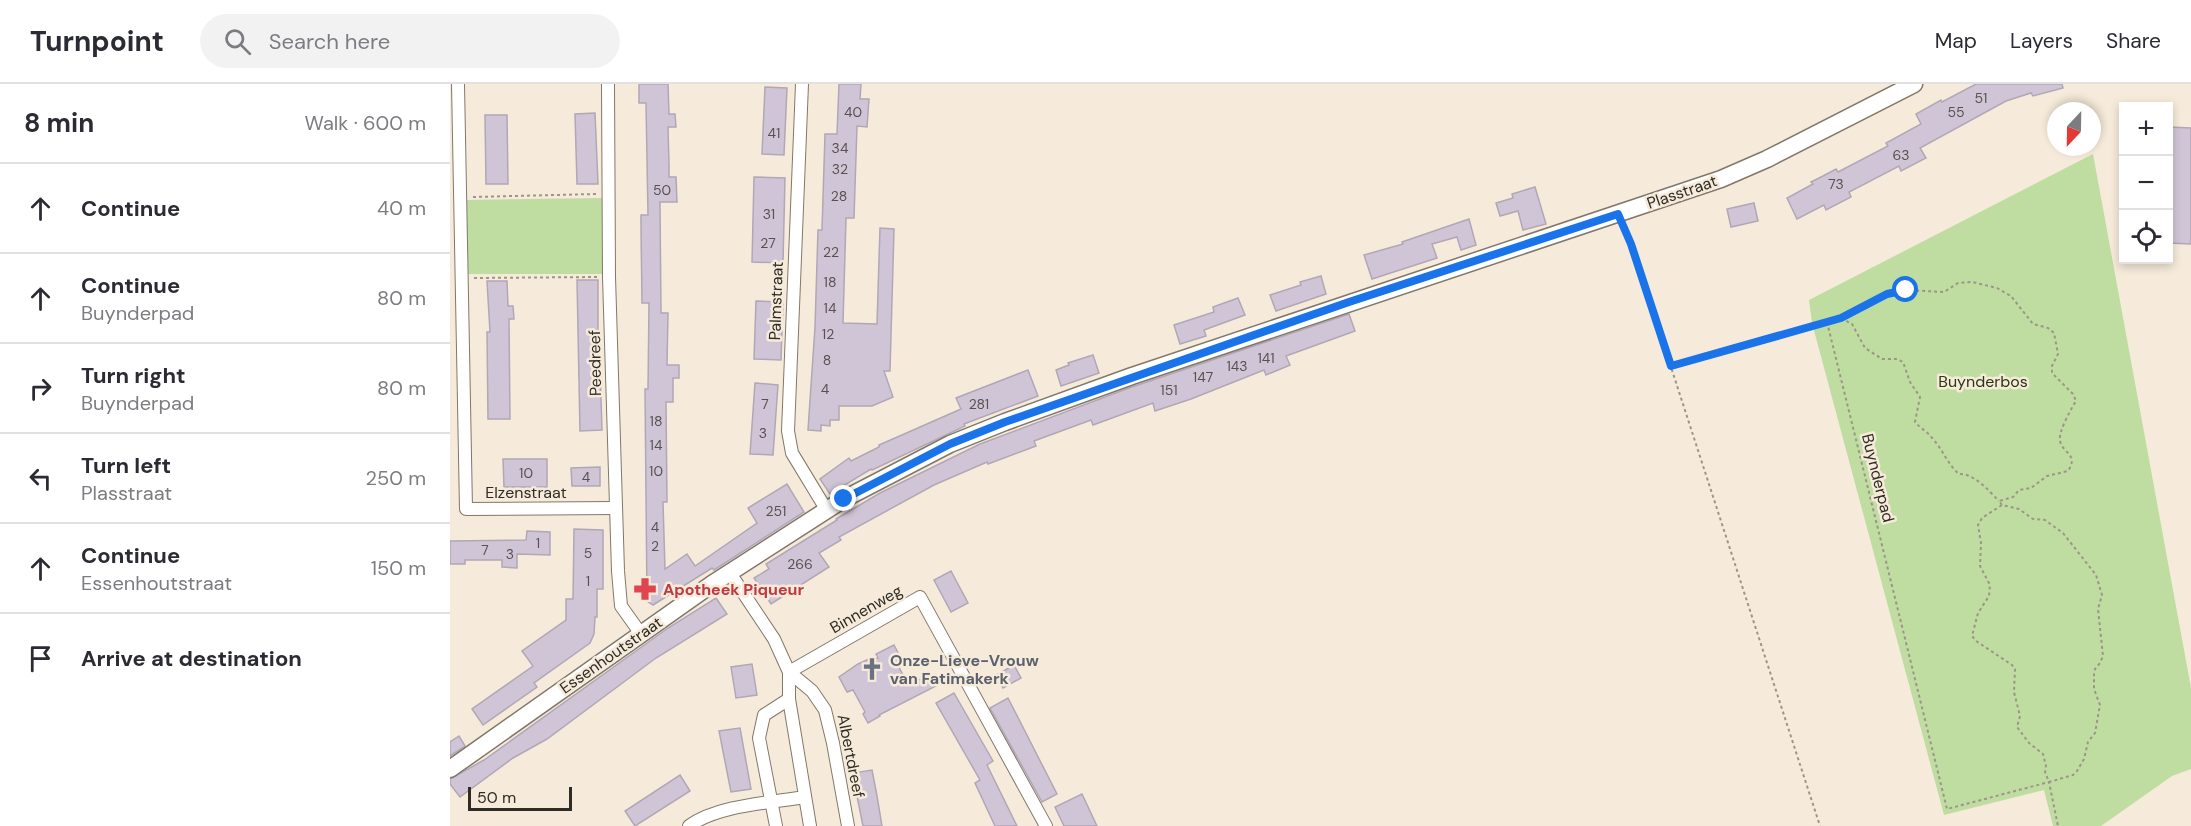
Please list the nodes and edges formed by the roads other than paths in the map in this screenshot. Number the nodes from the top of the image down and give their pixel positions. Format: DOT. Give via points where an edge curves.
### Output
graph roads {
  1 [pos="458,84"];
  2 [pos="608,84"];
  3 [pos="802,84"];
  4 [pos="1914,84"];
  5 [pos="1132,376"];
  6 [pos="615,508"];
  7 [pos="826,509"];
  8 [pos="730,573"];
  9 [pos="641,634"];
  10 [pos="789,672"];
  11 [pos="789,699"];
  12 [pos="450,769"];
  13 [pos="805,796"];
  14 [pos="772,802"];
  15 [pos="689,826"];
  16 [pos="776,826"];
  17 [pos="810,826"];
  18 [pos="848,826"];
  19 [pos="1046,826"];
  1 -- 6 [label="street, Elzenstraat" via="466,509"];
  2 -- 6 [label="street, Peedreef"];
  3 -- 7 [label="street, Palmstraat" via="788,431 792,453"];
  4 -- 5 [label="street, Plasstraat" via="1721,179"];
  5 -- 7 [label="street, Essenhoutstraat" via="950,444"];
  6 -- 9 [label="street, Peedreef" via="621,606"];
  7 -- 8 [label="street, Essenhoutstraat"];
  8 -- 9 [label="street, Essenhoutstraat"];
  8 -- 10 [label="street, Albertdreef" via="774,639"];
  9 -- 12 [label="street, Essenhoutstraat"];
  10 -- 11 [label="street, Albertdreef"];
  10 -- 18 [label="street, Albertdreef" via="825,710"];
  10 -- 19 [label="street, Binnenweg" via="920,597"];
  11 -- 13 [label="street, Albertdreef"];
  11 -- 14 [label="street" via="764,715 759,738"];
  13 -- 14 [label="street"];
  13 -- 17 [label="street, Albertdreef"];
  14 -- 15 [label="street" via="730,809"];
  14 -- 16 [label="street"];
}
